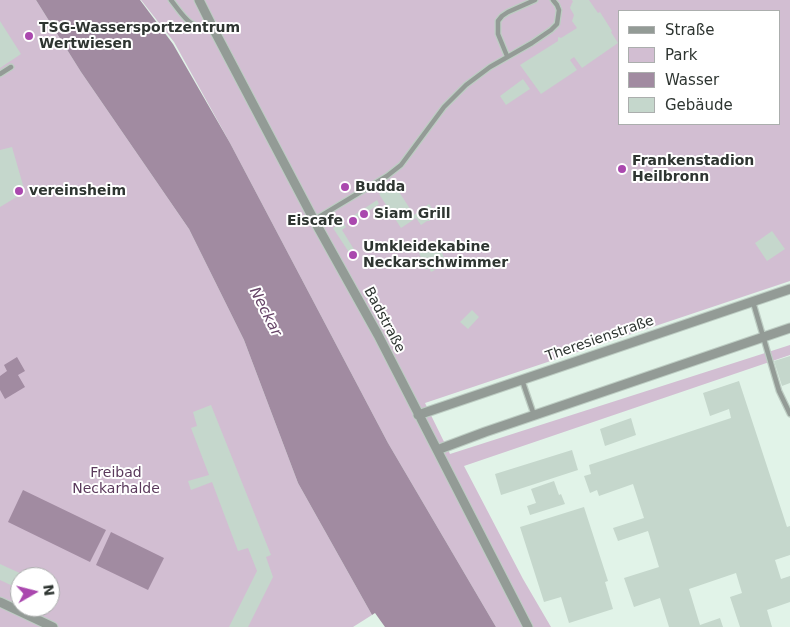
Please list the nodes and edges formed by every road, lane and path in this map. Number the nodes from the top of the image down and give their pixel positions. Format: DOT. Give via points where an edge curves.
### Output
graph roads {
  1 [pos="171,0"];
  2 [pos="199,0"];
  3 [pos="535,0"];
  4 [pos="553,0"];
  5 [pos="214,30"];
  6 [pos="508,56"];
  7 [pos="11,67"];
  8 [pos="0,74"];
  9 [pos="314,220"];
  10 [pos="790,289"];
  11 [pos="753,302"];
  12 [pos="790,328"];
  13 [pos="762,337"];
  14 [pos="522,380"];
  15 [pos="790,414"];
  16 [pos="418,415"];
  17 [pos="534,415"];
  18 [pos="437,450"];
  19 [pos="0,602"];
  20 [pos="53,627"];
  21 [pos="528,627"];
  1 -- 5 [label="lane" via="187,21 202,29"];
  2 -- 5 [label="street, Badstraße"];
  3 -- 6 [label="lane" via="508,12 498,21 498,34"];
  4 -- 6 [label="lane" via="559,10 557,24"];
  5 -- 9 [label="street, Badstraße"];
  6 -- 9 [label="lane" via="456,94 401,165"];
  7 -- 8 [label="lane"];
  9 -- 16 [label="street, Badstraße"];
  10 -- 11 [label="street, Theresienstraße"];
  11 -- 13 [label="lane"];
  11 -- 14 [label="street, Theresienstraße"];
  12 -- 13 [label="street"];
  13 -- 15 [label="lane"];
  13 -- 17 [label="street"];
  14 -- 16 [label="street, Theresienstraße"];
  14 -- 17 [label="lane"];
  16 -- 18 [label="street, Badstraße"];
  17 -- 18 [label="street"];
  18 -- 21 [label="street, Badstraße"];
  19 -- 20 [label="street"];
}
